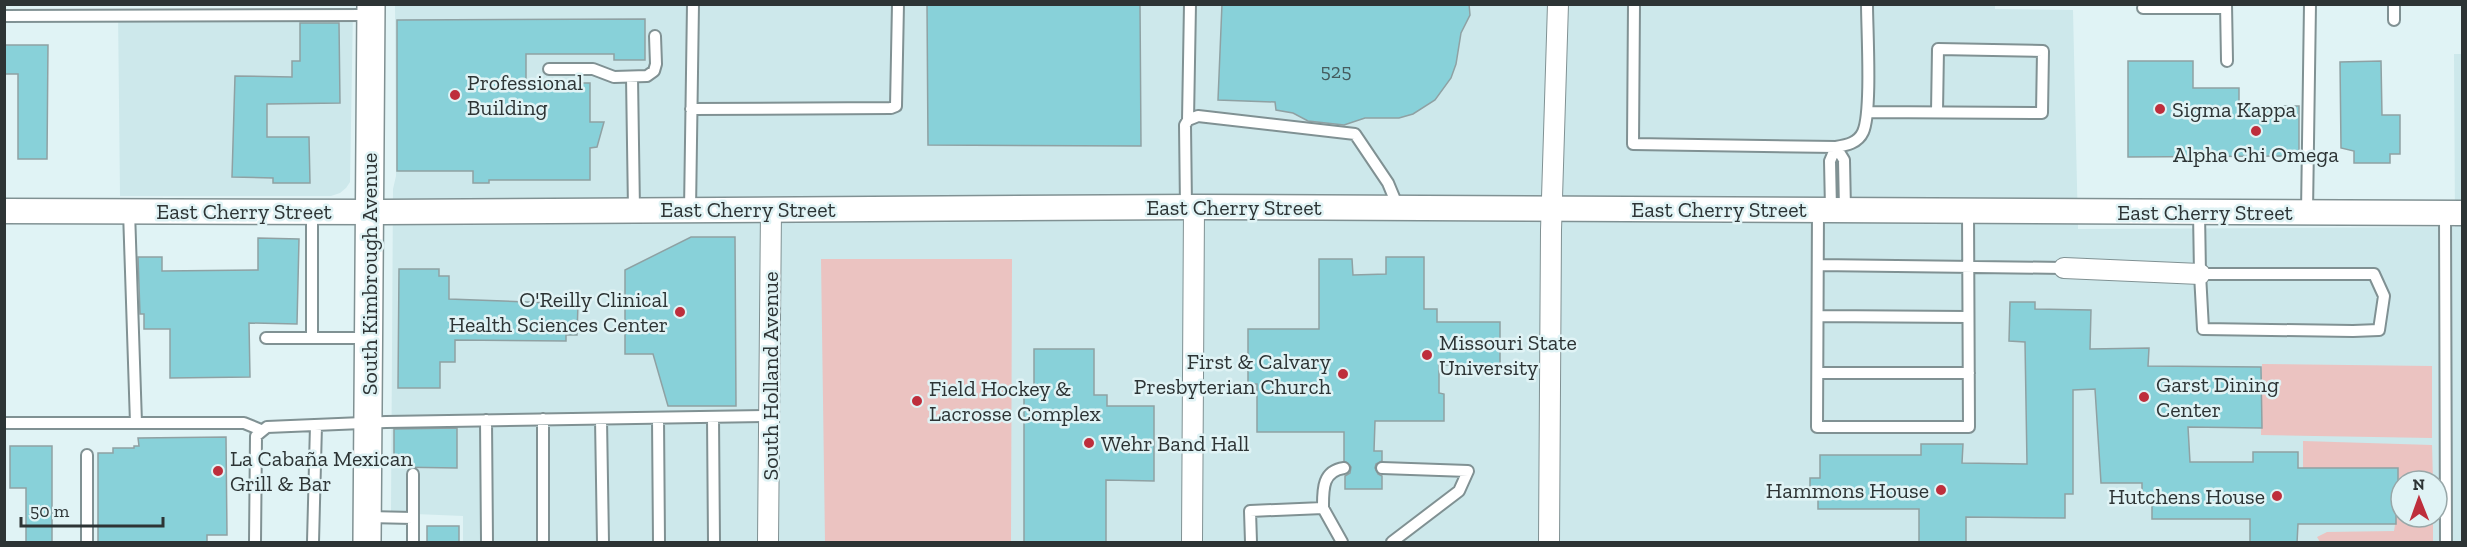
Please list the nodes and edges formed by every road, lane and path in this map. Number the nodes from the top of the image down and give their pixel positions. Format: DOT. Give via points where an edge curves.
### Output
graph roads {
  1 [pos="693,4"];
  2 [pos="898,4"];
  3 [pos="1190,4"];
  4 [pos="1558,4"];
  5 [pos="1634,4"];
  6 [pos="1867,4"];
  7 [pos="2310,4"];
  8 [pos="2394,4"];
  9 [pos="2226,6"];
  10 [pos="2143,8"];
  11 [pos="269,10"];
  12 [pos="371,10"];
  13 [pos="4,16"];
  14 [pos="2394,20"];
  15 [pos="655,36"];
  16 [pos="2227,62"];
  17 [pos="549,69"];
  18 [pos="632,77"];
  19 [pos="691,109"];
  20 [pos="1867,112"];
  21 [pos="1937,112"];
  22 [pos="1188,120"];
  23 [pos="1836,147"];
  24 [pos="1190,207"];
  25 [pos="1398,207"];
  26 [pos="1552,208"];
  27 [pos="771,209"];
  28 [pos="634,210"];
  29 [pos="690,210"];
  30 [pos="1832,210"];
  31 [pos="1968,210"];
  32 [pos="4,211"];
  33 [pos="129,211"];
  34 [pos="312,212"];
  35 [pos="370,212"];
  36 [pos="2199,212"];
  37 [pos="2307,212"];
  38 [pos="2454,213"];
  39 [pos="1818,265"];
  40 [pos="1968,267"];
  41 [pos="2064,268"];
  42 [pos="2200,274"];
  43 [pos="1818,316"];
  44 [pos="1968,317"];
  45 [pos="266,338"];
  46 [pos="312,338"];
  47 [pos="369,338"];
  48 [pos="1818,373"];
  49 [pos="1969,373"];
  50 [pos="769,416"];
  51 [pos="713,417"];
  52 [pos="658,418"];
  53 [pos="543,419"];
  54 [pos="601,419"];
  55 [pos="486,420"];
  56 [pos="4,423"];
  57 [pos="136,423"];
  58 [pos="368,423"];
  59 [pos="316,425"];
  60 [pos="261,430"];
  61 [pos="87,455"];
  62 [pos="1344,468"];
  63 [pos="1382,468"];
  64 [pos="413,474"];
  65 [pos="1323,508"];
  66 [pos="413,518"];
  67 [pos="367,530"];
  68 [pos="87,543"];
  69 [pos="255,543"];
  70 [pos="313,543"];
  71 [pos="413,543"];
  72 [pos="487,543"];
  73 [pos="543,543"];
  74 [pos="603,543"];
  75 [pos="658,543"];
  76 [pos="714,543"];
  77 [pos="768,543"];
  78 [pos="1192,543"];
  79 [pos="1251,543"];
  80 [pos="1342,543"];
  81 [pos="1392,543"];
  82 [pos="1549,543"];
  83 [pos="2446,543"];
  1 -- 19 [label="lane"];
  2 -- 19 [label="lane" via="896,106"];
  3 -- 22 [label="lane"];
  4 -- 26 [label="street"];
  5 -- 23 [label="lane" via="1633,144"];
  6 -- 20 [label="lane"];
  7 -- 37 [label="lane"];
  8 -- 14 [label="lane"];
  9 -- 10 [label="lane"];
  9 -- 16 [label="lane"];
  11 -- 12 [label="lane"];
  11 -- 13 [label="lane"];
  12 -- 35 [label="main road, South Kimbrough Avenue"];
  15 -- 18 [label="lane" via="654,71"];
  17 -- 18 [label="lane" via="593,69 614,77"];
  18 -- 28 [label="lane"];
  19 -- 29 [label="lane"];
  20 -- 21 [label="lane"];
  20 -- 23 [label="lane" via="1864,131 1858,139"];
  21 -- 21 [label="lane" via="2042,113 2043,51 1938,49"];
  22 -- 24 [label="lane" via="1184,136"];
  22 -- 25 [label="lane" via="1198,116 1355,134 1388,183"];
  23 -- 30 [label="lane" via="1830,161"];
  24 -- 25 [label="street, East Cherry Street"];
  24 -- 27 [label="street, East Cherry Street"];
  24 -- 78 [label="street"];
  25 -- 26 [label="street, East Cherry Street"];
  26 -- 30 [label="street, East Cherry Street"];
  26 -- 82 [label="street"];
  27 -- 29 [label="street, East Cherry Street"];
  27 -- 50 [label="street, South Holland Avenue"];
  28 -- 29 [label="street, East Cherry Street"];
  28 -- 35 [label="street, East Cherry Street"];
  30 -- 31 [label="street, East Cherry Street"];
  30 -- 39 [label="lane"];
  31 -- 36 [label="street, East Cherry Street"];
  31 -- 40 [label="lane"];
  32 -- 33 [label="street, East Cherry Street"];
  33 -- 34 [label="street, East Cherry Street"];
  33 -- 57 [label="lane"];
  34 -- 35 [label="street, East Cherry Street"];
  34 -- 46 [label="lane"];
  35 -- 47 [label="main road, South Kimbrough Avenue"];
  36 -- 37 [label="street, East Cherry Street"];
  36 -- 42 [label="lane"];
  37 -- 38 [label="street, East Cherry Street"];
  38 -- 83 [label="lane"];
  39 -- 40 [label="lane"];
  39 -- 43 [label="lane"];
  40 -- 41 [label="lane"];
  40 -- 44 [label="lane"];
  41 -- 42 [label="street"];
  42 -- 42 [label="lane" via="2374,274 2384,296 2379,330 2204,329"];
  43 -- 44 [label="lane"];
  43 -- 48 [label="lane"];
  44 -- 49 [label="lane"];
  45 -- 46 [label="lane"];
  46 -- 47 [label="lane"];
  47 -- 58 [label="main road, South Kimbrough Avenue"];
  48 -- 49 [label="lane"];
  48 -- 49 [label="lane" via="1817,427 1969,427"];
  50 -- 51 [label="lane"];
  50 -- 77 [label="street, South Holland Avenue"];
  51 -- 52 [label="lane"];
  51 -- 76 [label="lane"];
  52 -- 54 [label="lane"];
  52 -- 75 [label="lane"];
  53 -- 54 [label="lane"];
  53 -- 55 [label="lane"];
  53 -- 73 [label="lane"];
  54 -- 74 [label="lane"];
  55 -- 58 [label="lane"];
  55 -- 72 [label="lane"];
  56 -- 57 [label="lane"];
  57 -- 60 [label="lane" via="244,423"];
  58 -- 59 [label="lane"];
  58 -- 67 [label="main road, South Kimbrough Avenue"];
  59 -- 60 [label="lane"];
  59 -- 70 [label="lane"];
  60 -- 69 [label="lane" via="256,436"];
  61 -- 68 [label="lane"];
  62 -- 65 [label="lane" via="1326,478 1322,486"];
  63 -- 81 [label="lane" via="1467,471 1459,491"];
  64 -- 66 [label="lane"];
  65 -- 79 [label="lane" via="1250,511"];
  65 -- 80 [label="lane"];
  66 -- 67 [label="lane"];
  66 -- 71 [label="lane"];
}
